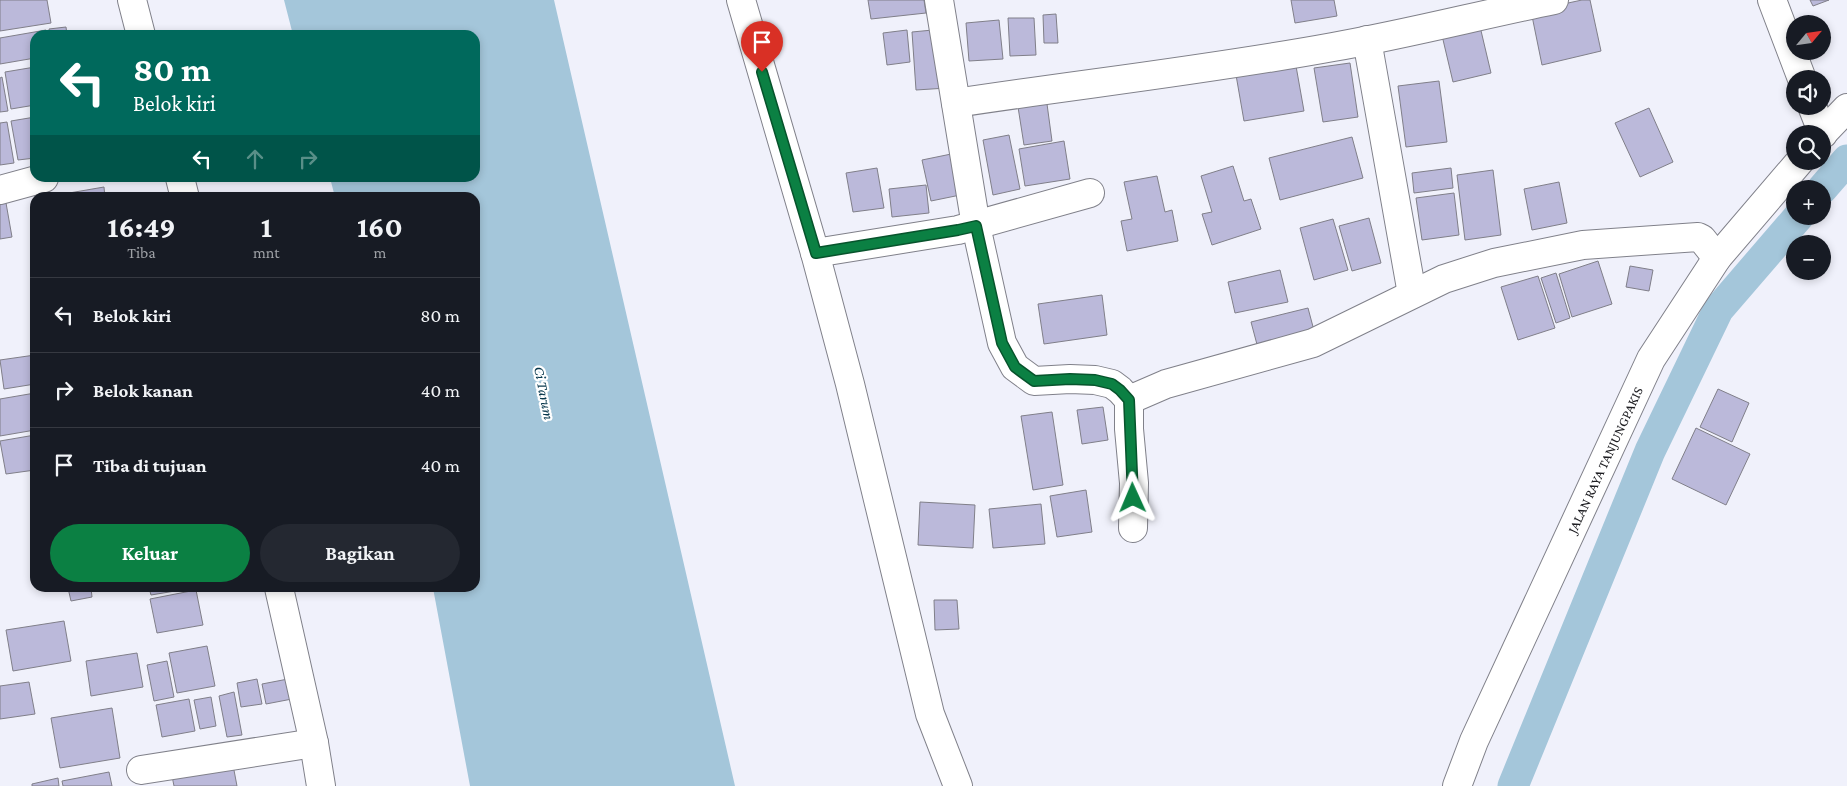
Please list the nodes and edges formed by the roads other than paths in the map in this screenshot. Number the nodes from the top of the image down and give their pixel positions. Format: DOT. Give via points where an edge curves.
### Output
graph roads {
  1 [pos="132,0"];
  2 [pos="741,0"];
  3 [pos="939,0"];
  4 [pos="1554,0"];
  5 [pos="1772,0"];
  6 [pos="140,30"];
  7 [pos="1368,40"];
  8 [pos="1799,70"];
  9 [pos="956,103"];
  10 [pos="1847,108"];
  11 [pos="1831,125"];
  12 [pos="1792,170"];
  13 [pos="30,182"];
  14 [pos="0,190"];
  15 [pos="1090,193"];
  16 [pos="976,226"];
  17 [pos="816,253"];
  18 [pos="1717,258"];
  19 [pos="1412,294"];
  20 [pos="1129,400"];
  21 [pos="1133,528"];
  22 [pos="280,592"];
  23 [pos="314,743"];
  24 [pos="141,770"];
  25 [pos="321,786"];
  26 [pos="958,786"];
  27 [pos="1457,786"];
  1 -- 6 [label="street"];
  2 -- 17 [label="street"];
  3 -- 9 [label="street"];
  4 -- 7 [label="street"];
  5 -- 8 [label="street"];
  7 -- 9 [label="street" via="1156,76"];
  7 -- 19 [label="street"];
  9 -- 16 [label="street"];
  10 -- 11 [label="street"];
  12 -- 18 [label="street, JALAN RAYA TANJUNGPAKIS"];
  13 -- 14 [label="street"];
  15 -- 16 [label="street"];
  16 -- 17 [label="street"];
  16 -- 20 [label="street" via="1002,343 1015,367 1034,381 1070,379 1112,384"];
  17 -- 26 [label="street" via="930,714"];
  18 -- 19 [label="street" via="1698,237 1583,245 1494,263 1444,279"];
  18 -- 27 [label="street, JALAN RAYA TANJUNGPAKIS" via="1651,359 1474,741"];
  19 -- 20 [label="street" via="1313,343 1166,384"];
  20 -- 21 [label="street"];
  22 -- 23 [label="street"];
  23 -- 24 [label="street"];
  23 -- 25 [label="street"];
}
